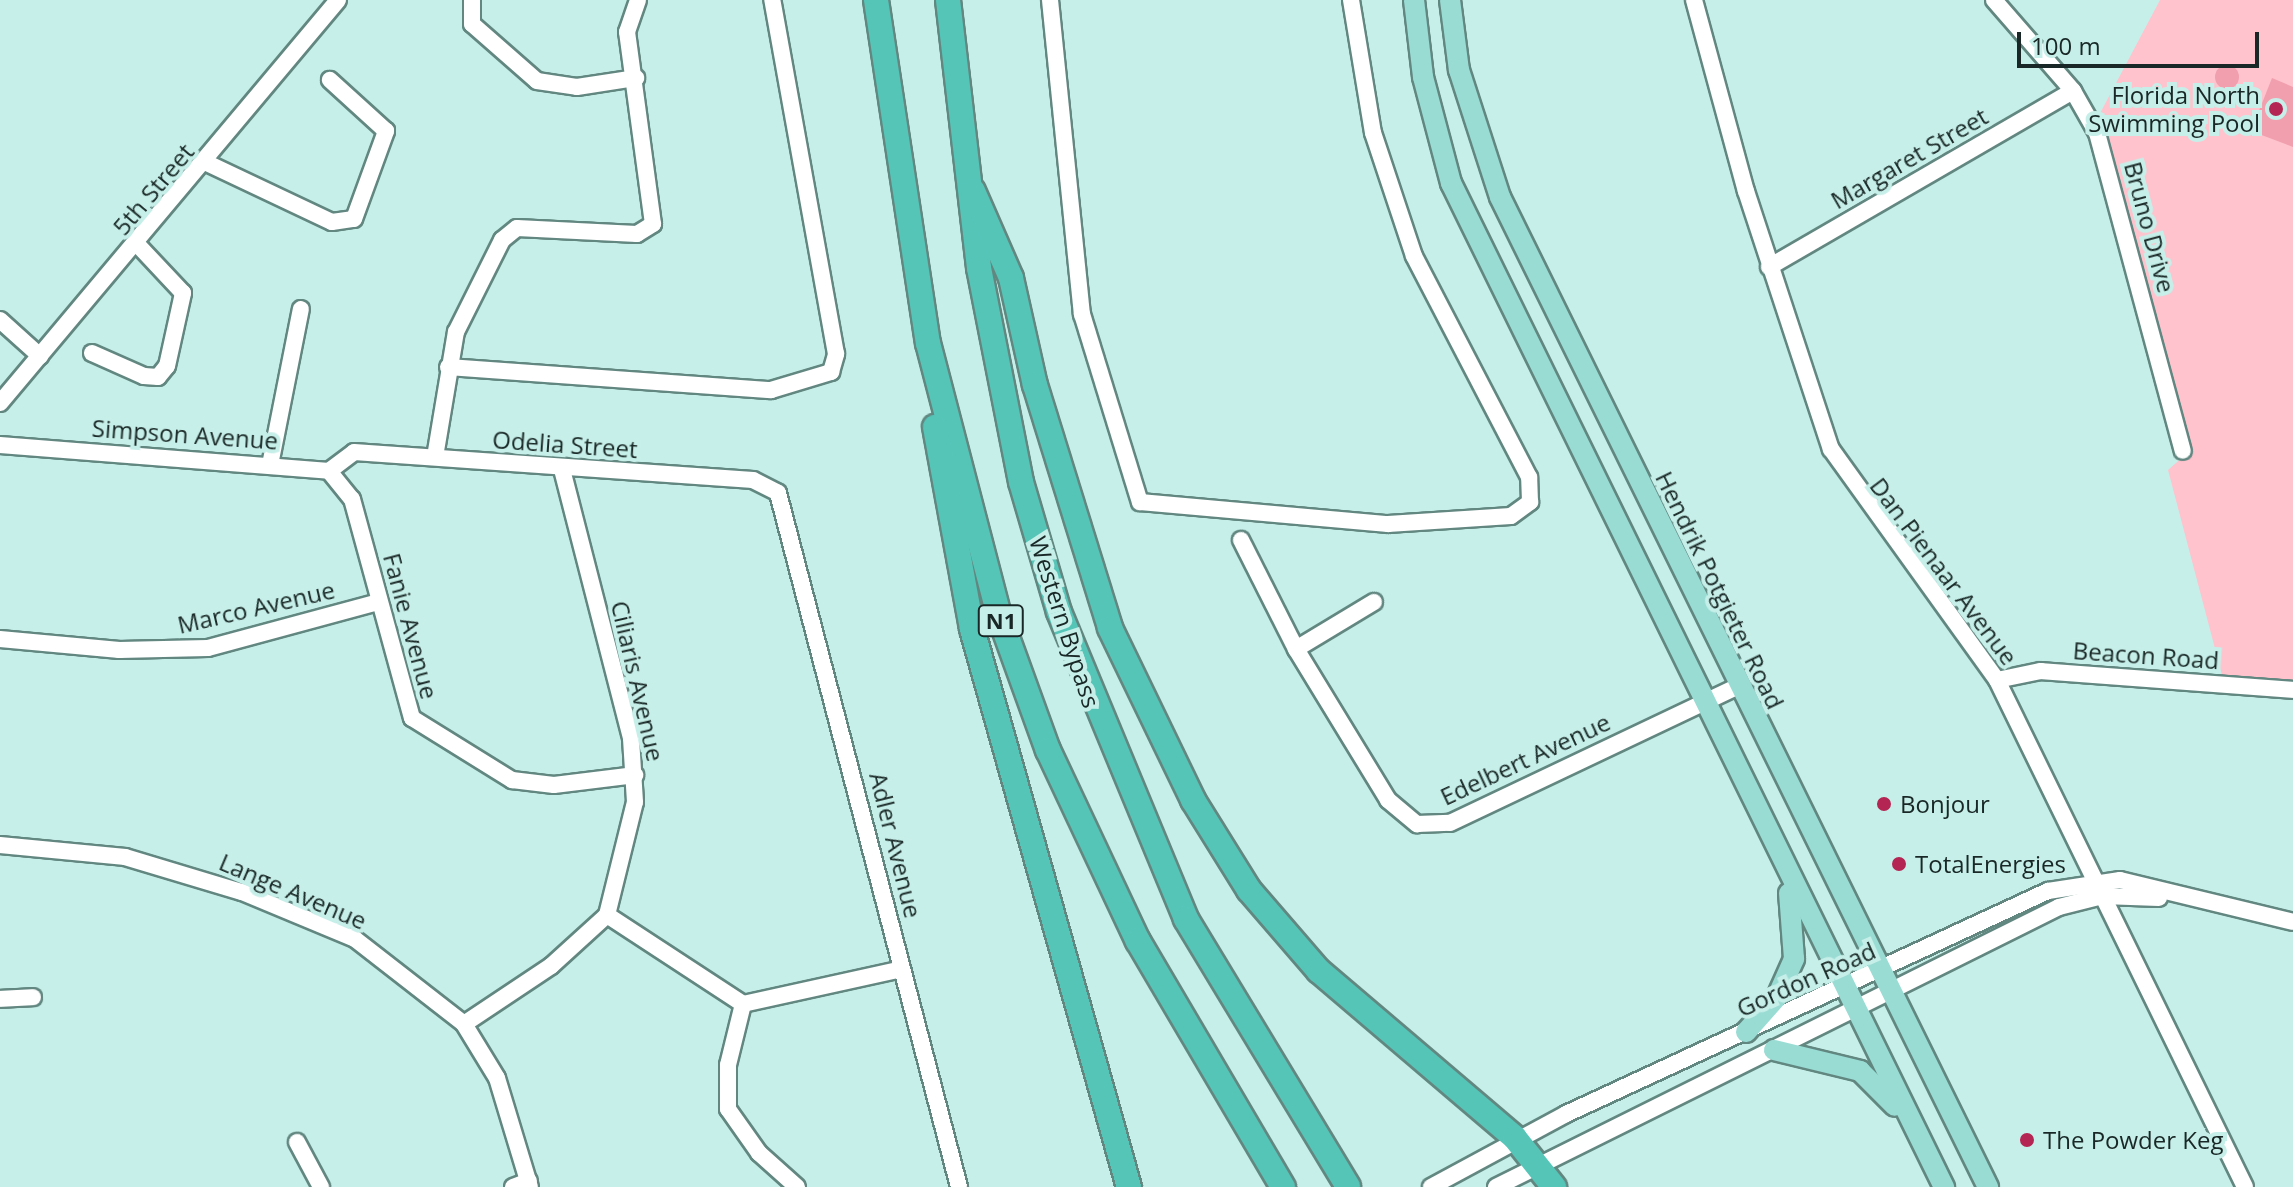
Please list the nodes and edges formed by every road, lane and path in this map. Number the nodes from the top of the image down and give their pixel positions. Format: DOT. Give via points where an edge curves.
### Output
graph roads {
  1 [pos="338,0"];
  2 [pos="472,0"];
  3 [pos="638,0"];
  4 [pos="772,0"];
  5 [pos="876,0"];
  6 [pos="948,0"];
  7 [pos="1050,0"];
  8 [pos="1351,0"];
  9 [pos="1414,0"];
  10 [pos="1450,0"];
  11 [pos="1694,0"];
  12 [pos="1994,0"];
  13 [pos="636,78"];
  14 [pos="330,80"];
  15 [pos="2073,91"];
  16 [pos="207,163"];
  17 [pos="969,185"];
  18 [pos="138,245"];
  19 [pos="1769,267"];
  20 [pos="301,309"];
  21 [pos="0,320"];
  22 [pos="928,343"];
  23 [pos="92,353"];
  24 [pos="40,356"];
  25 [pos="448,367"];
  26 [pos="0,403"];
  27 [pos="0,445"];
  28 [pos="2183,451"];
  29 [pos="435,457"];
  30 [pos="270,465"];
  31 [pos="562,470"];
  32 [pos="329,471"];
  33 [pos="789,513"];
  34 [pos="1241,540"];
  35 [pos="379,602"];
  36 [pos="1374,602"];
  37 [pos="0,639"];
  38 [pos="1296,649"];
  39 [pos="1997,680"];
  40 [pos="1739,686"];
  41 [pos="2293,690"];
  42 [pos="1703,702"];
  43 [pos="635,775"];
  44 [pos="1766,833"];
  45 [pos="0,845"];
  46 [pos="2093,879"];
  47 [pos="2102,896"];
  48 [pos="2214,902"];
  49 [pos="607,915"];
  50 [pos="2293,922"];
  51 [pos="902,969"];
  52 [pos="1884,982"];
  53 [pos="33,997"];
  54 [pos="1851,998"];
  55 [pos="0,999"];
  56 [pos="743,1004"];
  57 [pos="464,1024"];
  58 [pos="1746,1032"];
  59 [pos="1774,1050"];
  60 [pos="1515,1138"];
  61 [pos="297,1142"];
  62 [pos="1931,1159"];
  63 [pos="1539,1164"];
  64 [pos="524,1185"];
  65 [pos="321,1187"];
  66 [pos="797,1187"];
  67 [pos="959,1187"];
  68 [pos="1129,1187"];
  69 [pos="1283,1187"];
  70 [pos="1348,1187"];
  71 [pos="1431,1187"];
  72 [pos="1496,1187"];
  73 [pos="1554,1187"];
  74 [pos="1944,1187"];
  75 [pos="1988,1187"];
  76 [pos="2245,1187"];
  1 -- 16 [label="street, 5th Street"];
  2 -- 13 [label="street" via="472,24 537,81 577,87"];
  3 -- 13 [label="street" via="627,32"];
  4 -- 25 [label="street" via="836,354 831,372 771,390"];
  5 -- 22 [label="highway, N1"];
  6 -- 17 [label="highway, Western Bypass / N1"];
  7 -- 8 [label="street" via="1082,314 1140,502 1388,524 1511,516 1530,502 1529,477 1409,244 1373,133"];
  9 -- 42 [label="main road" via="1423,77 1451,183"];
  10 -- 40 [label="main road, Hendrik Potgieter Road" via="1459,70 1500,197"];
  11 -- 19 [label="street, Dan Pienaar Avenue"];
  12 -- 15 [label="street, Bruno Drive"];
  13 -- 25 [label="street" via="653,224 637,234 509,232 456,332"];
  14 -- 16 [label="street" via="387,137 354,219 332,222"];
  15 -- 19 [label="street, Margaret Street"];
  15 -- 28 [label="street, Bruno Drive" via="2105,155"];
  16 -- 18 [label="street, 5th Street"];
  17 -- 60 [label="highway" via="1011,278 1035,385 1110,628 1193,800 1249,890 1319,971"];
  17 -- 70 [label="highway, Western Bypass / N1" via="1021,482 1106,742 1186,919"];
  18 -- 23 [label="street" via="183,293 167,366 158,377 144,376"];
  18 -- 24 [label="street, 5th Street"];
  19 -- 39 [label="street, Dan Pienaar Avenue" via="1842,471"];
  20 -- 30 [label="street"];
  21 -- 24 [label="street"];
  22 -- 68 [label="highway" via="946,503 972,629"];
  22 -- 69 [label="highway, N1" via="999,615 1048,750 1138,941"];
  24 -- 26 [label="street, 5th Street"];
  25 -- 29 [label="street"];
  27 -- 30 [label="street, Simpson Avenue"];
  29 -- 31 [label="street, Odelia Street"];
  29 -- 32 [label="street, Odelia Street" via="354,452"];
  30 -- 32 [label="street, Simpson Avenue"];
  31 -- 33 [label="street, Odelia Street" via="753,480 778,493"];
  31 -- 43 [label="street, Ciliaris Avenue"];
  32 -- 35 [label="street, Fanie Avenue" via="352,499"];
  33 -- 51 [label="street, Adler Avenue"];
  34 -- 38 [label="street, Edelbert Avenue"];
  35 -- 37 [label="street, Marco Avenue" via="208,648 119,650"];
  35 -- 43 [label="street, Fanie Avenue" via="405,704 438,738 522,782"];
  36 -- 38 [label="street"];
  38 -- 42 [label="street, Edelbert Avenue" via="1388,800 1426,826 1450,823"];
  39 -- 41 [label="street, Beacon Road" via="2041,671"];
  39 -- 46 [label="street, Dan Pienaar Avenue"];
  40 -- 42 [label="street, Edelbert Avenue"];
  40 -- 52 [label="main road, Hendrik Potgieter Road"];
  42 -- 44 [label="main road"];
  43 -- 49 [label="street, Ciliaris Avenue"];
  44 -- 54 [label="main road"];
  44 -- 58 [label="main road" via="1791,900 1796,941 1785,983"];
  45 -- 57 [label="street, Lange Avenue" via="125,857 242,892 355,939"];
  46 -- 47 [label="street, Dan Pienaar Avenue"];
  46 -- 48 [label="street, Gordon Road"];
  46 -- 52 [label="street, Gordon Road" via="1981,919"];
  47 -- 48 [label="street, Gordon Road"];
  47 -- 52 [label="street, Gordon Road" via="2059,907"];
  47 -- 76 [label="street, Dan Pienaar Avenue"];
  48 -- 50 [label="street, Gordon Road"];
  49 -- 56 [label="street"];
  49 -- 57 [label="street" via="551,966"];
  51 -- 56 [label="street"];
  51 -- 67 [label="street, Adler Avenue"];
  52 -- 54 [label="street, Gordon Road"];
  52 -- 75 [label="main road, Hendrik Potgieter Road"];
  53 -- 55 [label="street"];
  54 -- 58 [label="street, Gordon Road"];
  54 -- 59 [label="street, Gordon Road"];
  54 -- 62 [label="main road"];
  56 -- 66 [label="street" via="728,1065 728,1109 759,1153"];
  57 -- 64 [label="street, Lange Avenue" via="497,1078"];
  58 -- 60 [label="street, Gordon Road"];
  59 -- 62 [label="main road" via="1860,1071 1894,1104"];
  59 -- 63 [label="street, Gordon Road"];
  60 -- 63 [label="highway"];
  60 -- 71 [label="street, Gordon Road"];
  61 -- 65 [label="street"];
  62 -- 74 [label="main road"];
  63 -- 72 [label="street, Gordon Road"];
  63 -- 73 [label="highway"];
}
